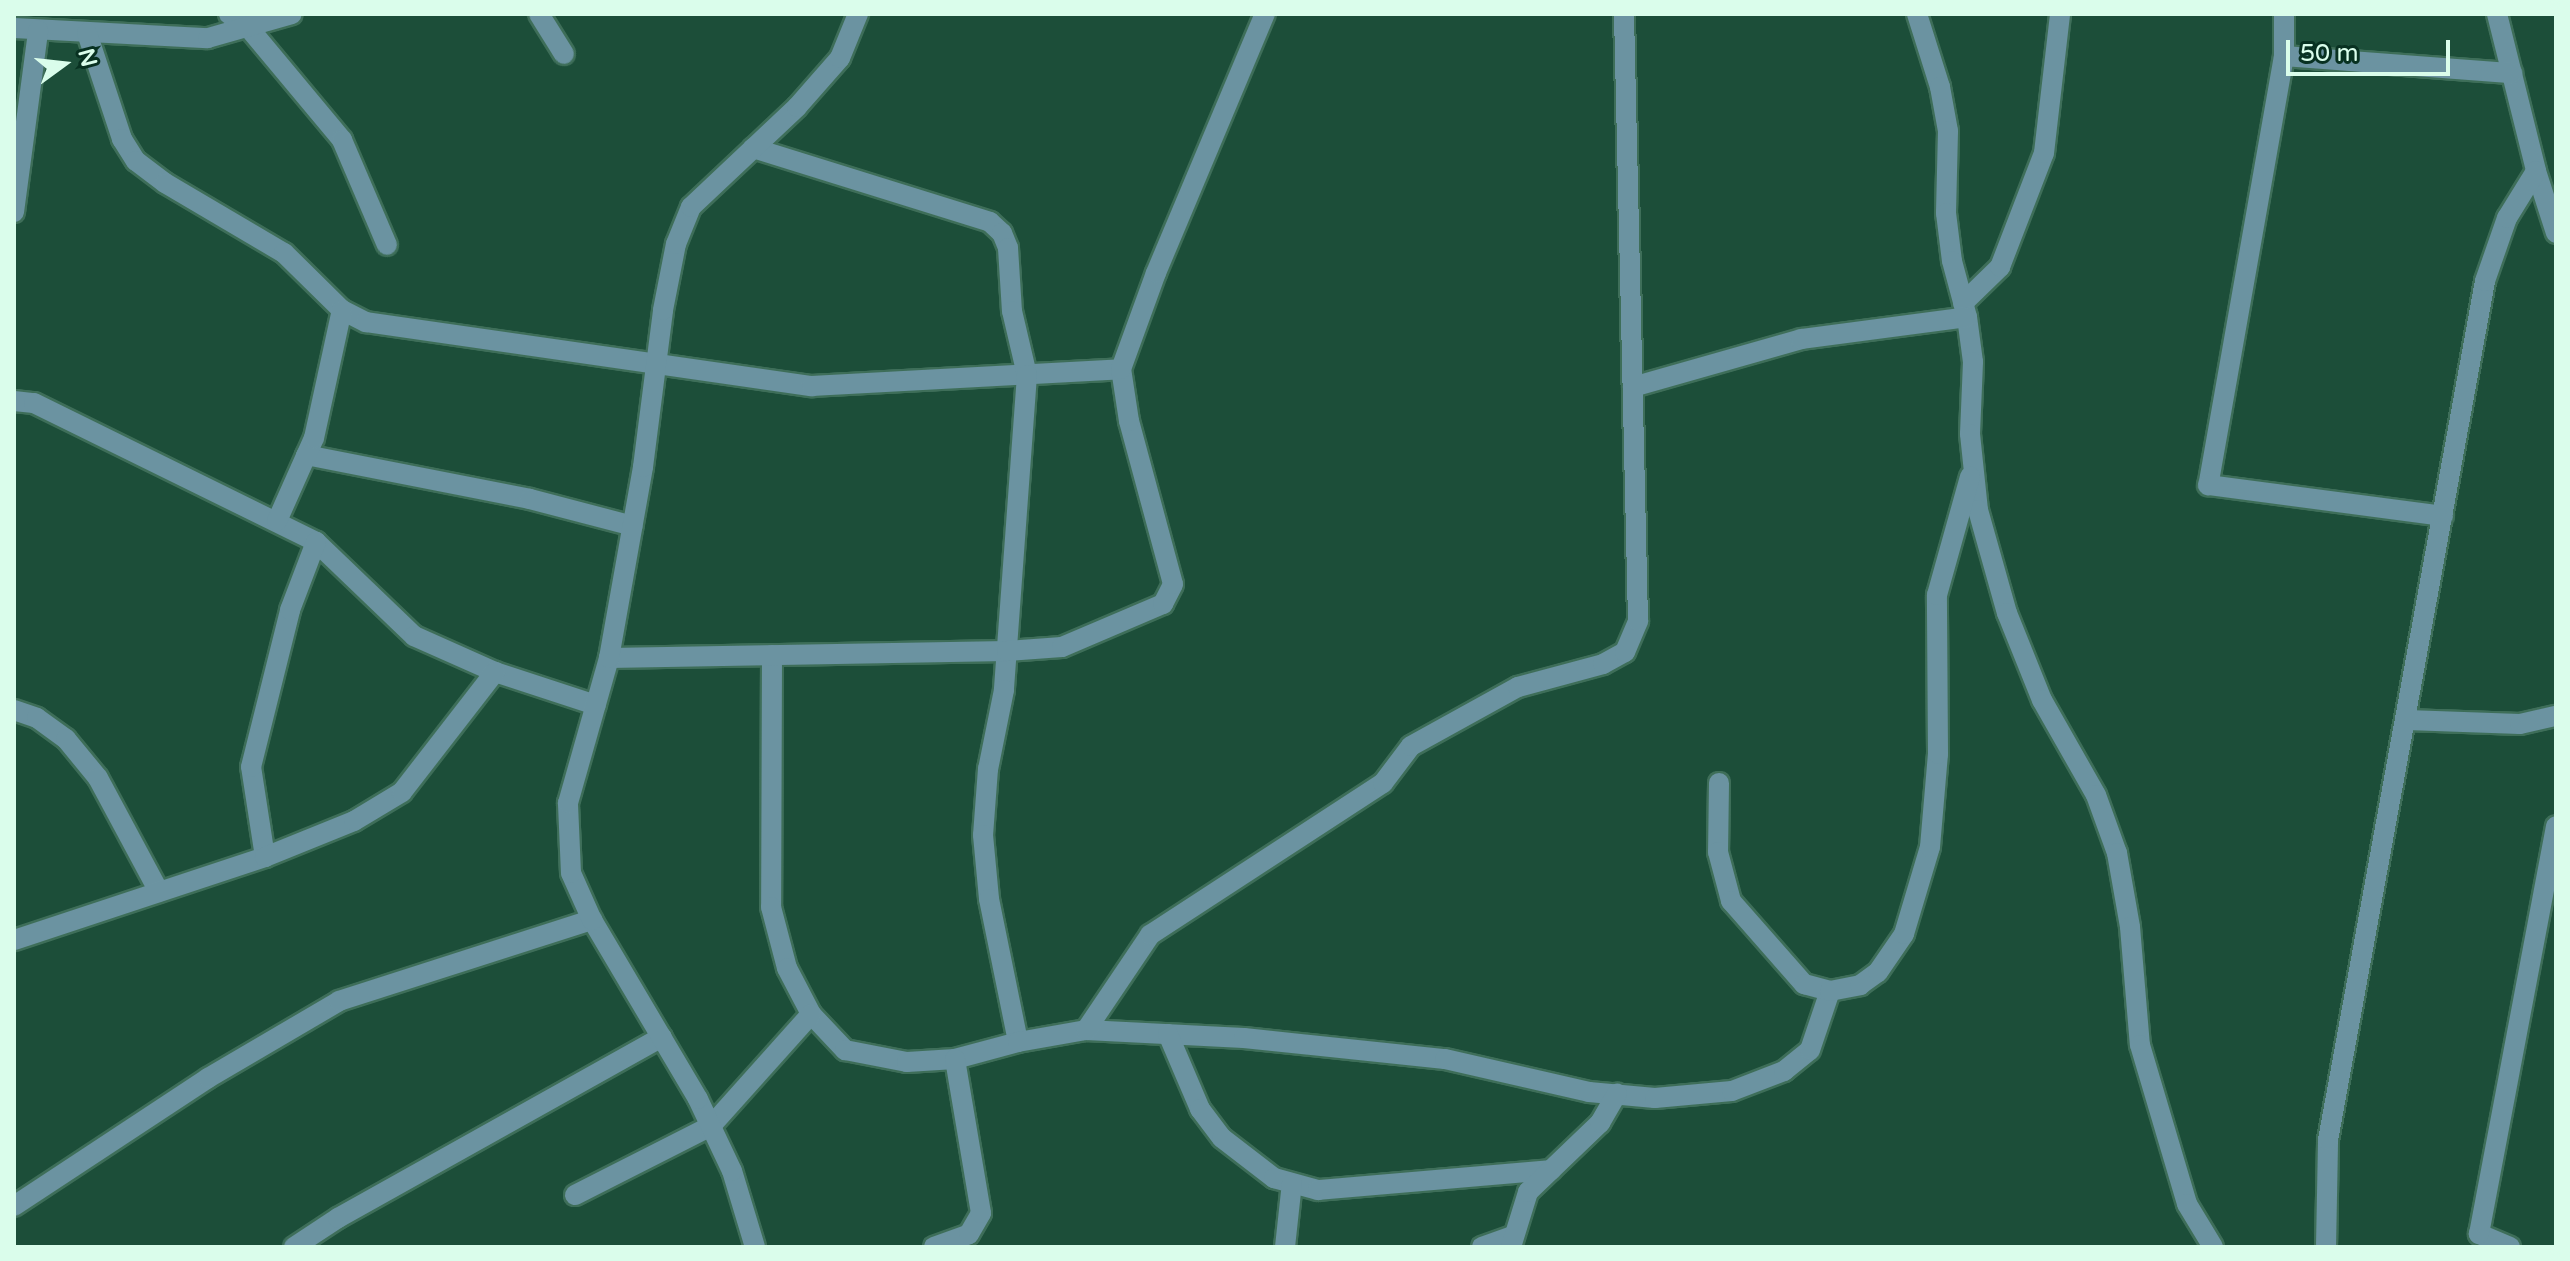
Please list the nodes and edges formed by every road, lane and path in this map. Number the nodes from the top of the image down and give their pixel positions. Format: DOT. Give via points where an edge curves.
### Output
graph roads {
  1 [pos="229,14"];
  2 [pos="292,14"];
  3 [pos="539,14"];
  4 [pos="858,14"];
  5 [pos="1265,14"];
  6 [pos="1624,14"];
  7 [pos="1917,14"];
  8 [pos="2060,14"];
  9 [pos="2284,14"];
  10 [pos="2497,14"];
  11 [pos="248,27"];
  12 [pos="14,28"];
  13 [pos="38,31"];
  14 [pos="87,33"];
  15 [pos="564,54"];
  16 [pos="2284,56"];
  17 [pos="2512,73"];
  18 [pos="753,148"];
  19 [pos="2536,171"];
  20 [pos="2551,202"];
  21 [pos="14,212"];
  22 [pos="2556,233"];
  23 [pos="387,245"];
  24 [pos="342,310"];
  25 [pos="1965,310"];
  26 [pos="656,366"];
  27 [pos="1121,369"];
  28 [pos="1027,375"];
  29 [pos="1633,387"];
  30 [pos="14,401"];
  31 [pos="306,455"];
  32 [pos="1974,465"];
  33 [pos="2443,516"];
  34 [pos="277,521"];
  35 [pos="633,526"];
  36 [pos="316,542"];
  37 [pos="1007,651"];
  38 [pos="772,655"];
  39 [pos="609,658"];
  40 [pos="495,672"];
  41 [pos="596,705"];
  42 [pos="14,710"];
  43 [pos="2556,716"];
  44 [pos="2407,720"];
  45 [pos="1719,783"];
  46 [pos="2556,826"];
  47 [pos="265,857"];
  48 [pos="159,892"];
  49 [pos="592,920"];
  50 [pos="14,940"];
  51 [pos="1830,991"];
  52 [pos="811,1014"];
  53 [pos="1086,1030"];
  54 [pos="1168,1034"];
  55 [pos="662,1037"];
  56 [pos="1018,1042"];
  57 [pos="955,1059"];
  58 [pos="1617,1094"];
  59 [pos="711,1126"];
  60 [pos="1551,1170"];
  61 [pos="1292,1183"];
  62 [pos="575,1195"];
  63 [pos="14,1206"];
  64 [pos="1512,1241"];
  65 [pos="294,1247"];
  66 [pos="755,1247"];
  67 [pos="934,1247"];
  68 [pos="1285,1247"];
  69 [pos="1482,1247"];
  70 [pos="2213,1247"];
  71 [pos="2326,1247"];
  72 [pos="2510,1247"];
  1 -- 11 [label="street"];
  2 -- 11 [label="street"];
  3 -- 15 [label="street"];
  4 -- 18 [label="street" via="840,58"];
  5 -- 27 [label="street"];
  6 -- 29 [label="street"];
  7 -- 25 [label="street" via="1948,131 1946,213"];
  8 -- 25 [label="street" via="2044,153 2000,267"];
  9 -- 16 [label="street"];
  10 -- 17 [label="street"];
  11 -- 14 [label="street" via="208,38"];
  11 -- 23 [label="street" via="342,140"];
  12 -- 13 [label="street"];
  13 -- 14 [label="street"];
  13 -- 21 [label="street"];
  14 -- 24 [label="street" via="122,139 136,161 284,253"];
  16 -- 17 [label="street"];
  16 -- 33 [label="street" via="2208,485"];
  17 -- 19 [label="street"];
  18 -- 26 [label="street" via="691,207 676,244"];
  18 -- 28 [label="street" via="990,222 1008,248 1012,311"];
  19 -- 20 [label="street"];
  19 -- 33 [label="street" via="2507,218 2485,281"];
  20 -- 22 [label="street"];
  24 -- 26 [label="street" via="366,322"];
  24 -- 31 [label="street"];
  25 -- 29 [label="street" via="1801,339"];
  25 -- 32 [label="street" via="1973,362"];
  26 -- 28 [label="street" via="812,386"];
  26 -- 35 [label="street"];
  27 -- 28 [label="street"];
  27 -- 37 [label="street" via="1129,421 1173,584 1163,604 1062,647"];
  28 -- 37 [label="street"];
  29 -- 53 [label="street" via="1638,621 1625,652 1603,664 1518,687 1411,746 1383,783 1150,935"];
  30 -- 34 [label="street" via="34,403"];
  31 -- 34 [label="street"];
  31 -- 35 [label="street" via="530,499"];
  32 -- 51 [label="street" via="1937,595 1938,754 1930,847 1904,934 1878,972 1860,985"];
  32 -- 70 [label="street" via="1978,510 2007,613 2042,700 2096,795 2117,853 2130,927 2140,1045 2187,1204"];
  33 -- 44 [label="street"];
  34 -- 36 [label="street"];
  35 -- 39 [label="street"];
  36 -- 40 [label="street" via="414,636"];
  36 -- 47 [label="street" via="290,610 251,767"];
  37 -- 38 [label="street"];
  37 -- 56 [label="street" via="983,835 989,899"];
  38 -- 39 [label="street"];
  38 -- 52 [label="street" via="771,907 787,968"];
  39 -- 41 [label="street"];
  40 -- 41 [label="street"];
  40 -- 47 [label="street" via="402,792 354,821"];
  41 -- 49 [label="street" via="568,803 571,873"];
  42 -- 48 [label="street" via="37,718 66,739 98,778"];
  43 -- 44 [label="street" via="2520,724"];
  44 -- 71 [label="street" via="2328,1140"];
  45 -- 51 [label="street" via="1718,852 1731,901 1804,984"];
  46 -- 72 [label="street" via="2479,1234"];
  47 -- 48 [label="street"];
  48 -- 50 [label="street"];
  49 -- 55 [label="street"];
  49 -- 63 [label="street" via="339,1001 208,1078"];
  51 -- 58 [label="street" via="1810,1050 1784,1071 1732,1091 1655,1098"];
  52 -- 57 [label="street" via="845,1050 907,1062"];
  52 -- 59 [label="street"];
  53 -- 54 [label="street"];
  53 -- 56 [label="street"];
  54 -- 58 [label="street" via="1445,1059"];
  54 -- 61 [label="street" via="1200,1109 1222,1138 1274,1178"];
  55 -- 59 [label="street"];
  55 -- 65 [label="street"];
  56 -- 57 [label="street"];
  57 -- 67 [label="street" via="981,1213 969,1234"];
  58 -- 60 [label="street" via="1600,1123"];
  59 -- 62 [label="street"];
  59 -- 66 [label="street" via="732,1171"];
  60 -- 61 [label="street" via="1318,1190"];
  60 -- 64 [label="street" via="1528,1192"];
  61 -- 68 [label="street"];
  64 -- 69 [label="street"];
}
